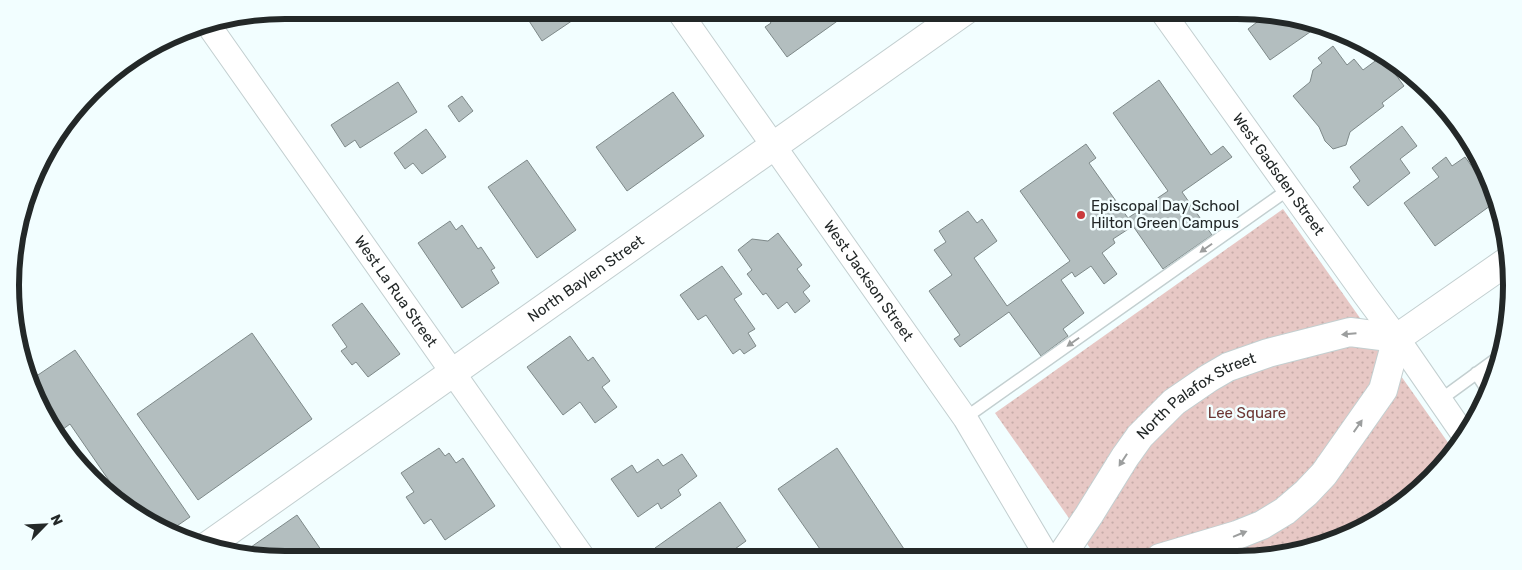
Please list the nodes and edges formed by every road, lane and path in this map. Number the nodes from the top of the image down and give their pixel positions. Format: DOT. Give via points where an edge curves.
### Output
graph roads {
  1 [pos="684,19"];
  2 [pos="953,19"];
  3 [pos="1166,19"];
  4 [pos="211,29"];
  5 [pos="773,146"];
  6 [pos="1289,189"];
  7 [pos="1503,268"];
  8 [pos="1397,338"];
  9 [pos="1492,362"];
  10 [pos="453,372"];
  11 [pos="1476,373"];
  12 [pos="1484,385"];
  13 [pos="1440,400"];
  14 [pos="965,418"];
  15 [pos="1460,430"];
  16 [pos="214,541"];
  17 [pos="578,551"];
  18 [pos="1044,551"];
  19 [pos="1065,551"];
  20 [pos="1184,551"];
  1 -- 5 [label="street, West Jackson Street"];
  2 -- 5 [label="street, North Baylen Street"];
  3 -- 6 [label="street, West Gadsden Street"];
  4 -- 10 [label="street, West La Rua Street"];
  5 -- 10 [label="street, North Baylen Street"];
  5 -- 14 [label="street, West Jackson Street"];
  6 -- 8 [label="street, West Gadsden Street"];
  6 -- 14 [label="lane, one-way"];
  7 -- 8 [label="street"];
  8 -- 13 [label="street, West Gadsden Street"];
  8 -- 19 [label="street, North Palafox Street, one-way" via="1350,332 1268,353 1228,367 1209,378 1174,402 1140,436"];
  20 -- 8 [label="street, one-way" via="1262,525 1306,494 1324,474 1383,390"];
  9 -- 11 [label="lane"];
  10 -- 16 [label="street, North Baylen Street"];
  10 -- 17 [label="street, West La Rua Street"];
  11 -- 12 [label="lane"];
  11 -- 13 [label="lane"];
  13 -- 15 [label="street, West Gadsden Street"];
  14 -- 18 [label="street, West Jackson Street"];
}
